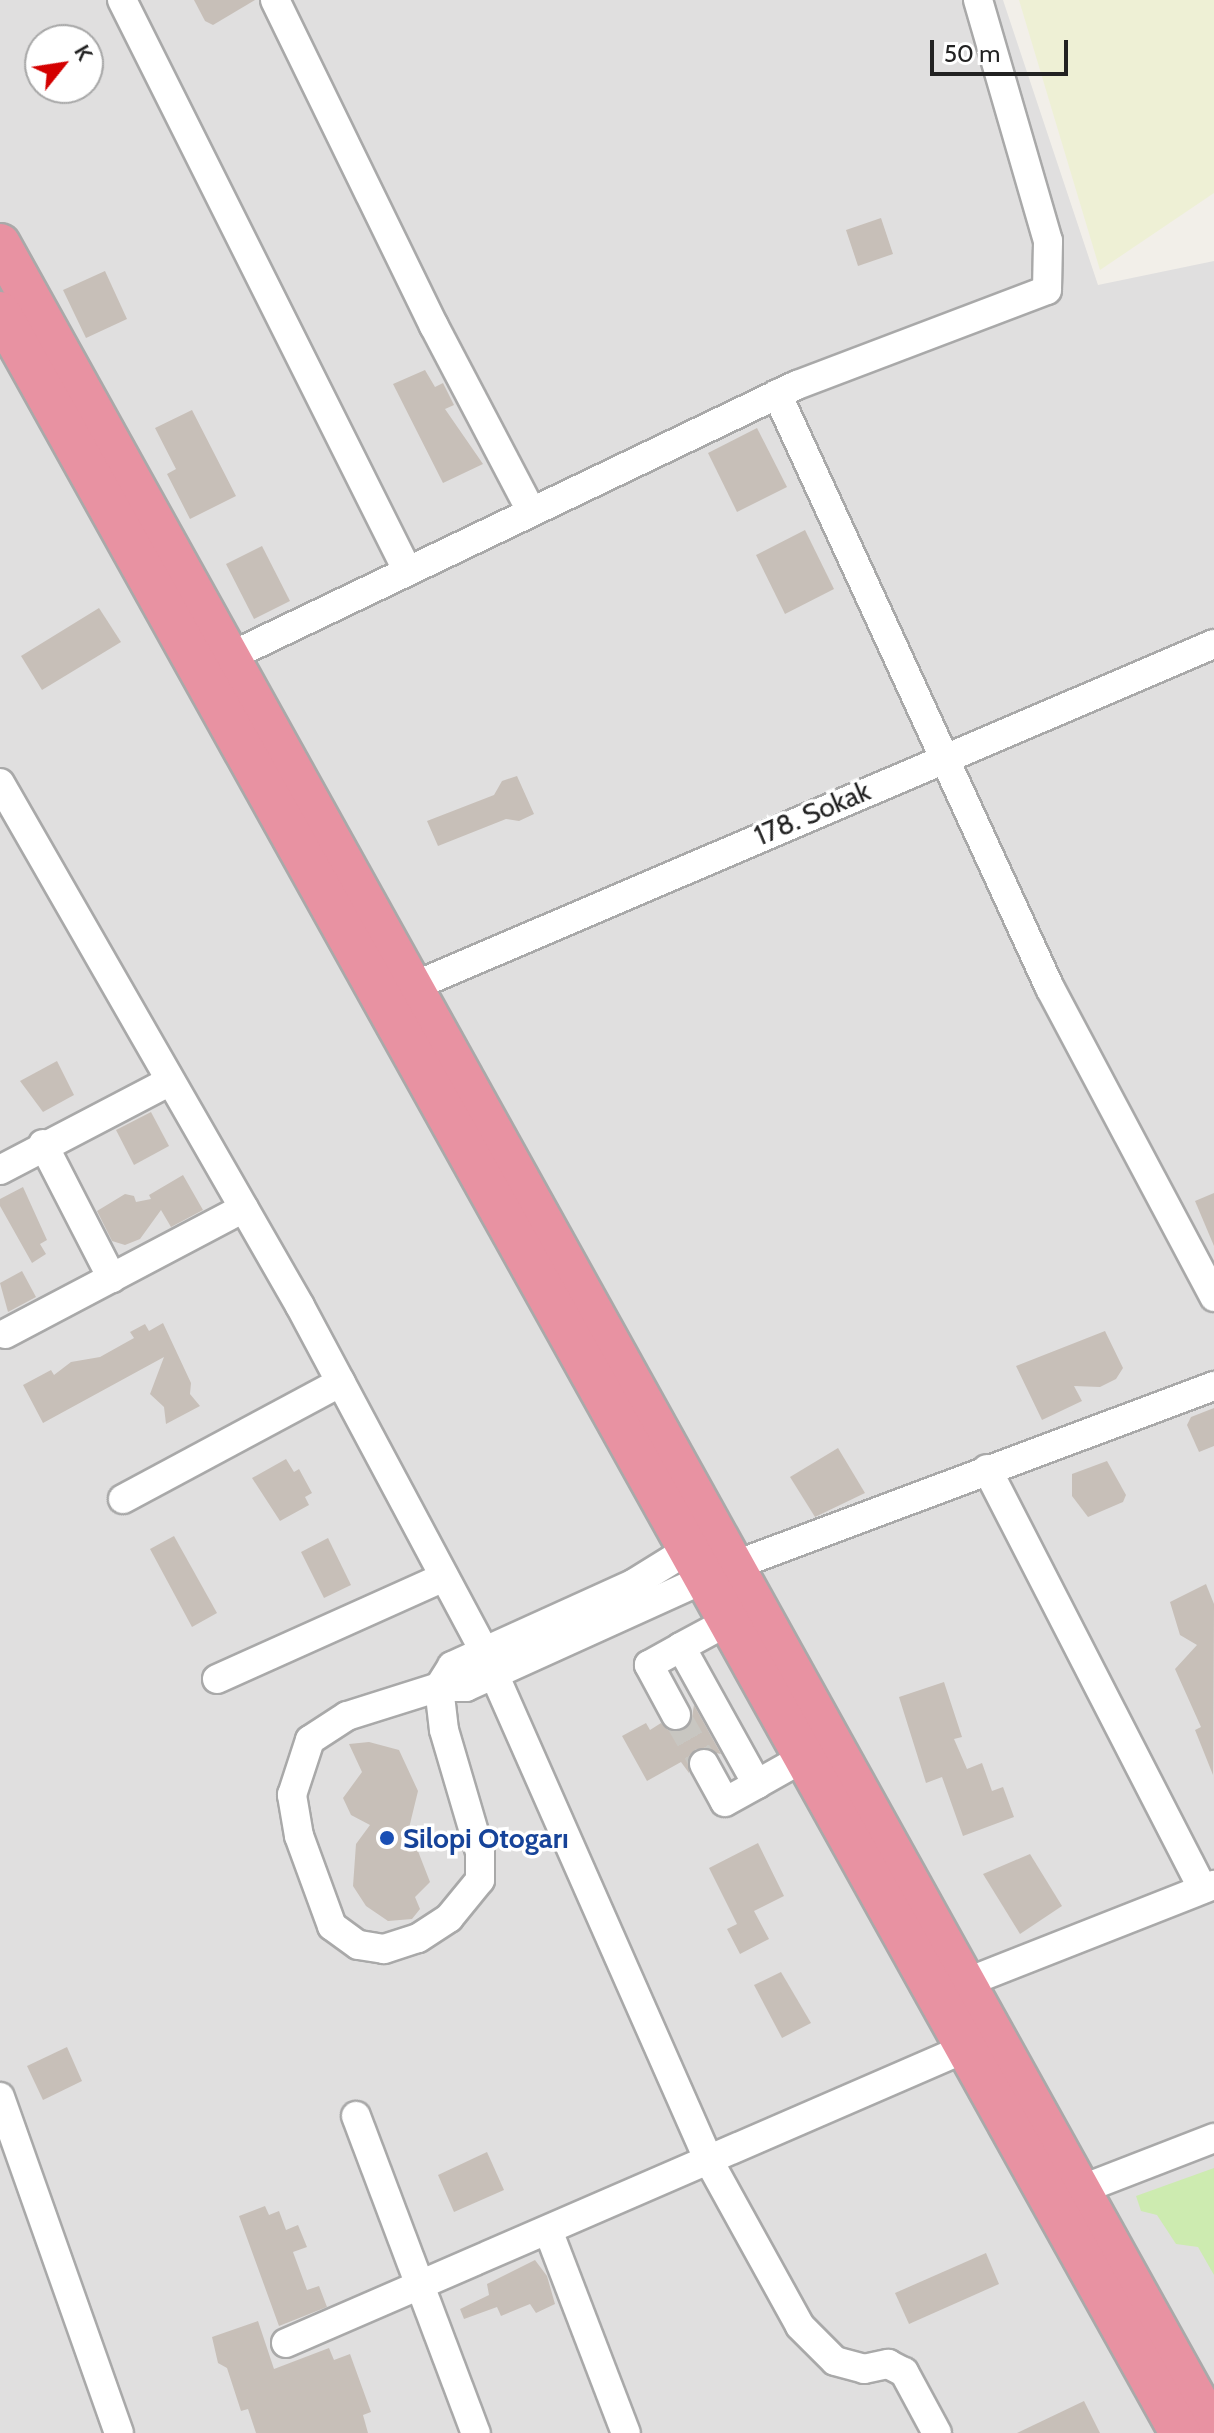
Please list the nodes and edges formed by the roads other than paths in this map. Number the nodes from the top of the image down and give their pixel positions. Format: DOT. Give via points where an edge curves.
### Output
graph roads {
  1 [pos="122,0"];
  2 [pos="275,0"];
  3 [pos="978,0"];
  4 [pos="0,244"];
  5 [pos="0,312"];
  6 [pos="777,394"];
  7 [pos="531,511"];
  8 [pos="407,570"];
  9 [pos="1214,644"];
  10 [pos="229,657"];
  11 [pos="940,758"];
  12 [pos="0,783"];
  13 [pos="412,987"];
  14 [pos="168,1082"];
  15 [pos="43,1144"];
  16 [pos="0,1170"];
  17 [pos="244,1208"];
  18 [pos="112,1278"];
  19 [pos="1214,1297"];
  20 [pos="5,1334"];
  21 [pos="341,1382"];
  22 [pos="1214,1386"];
  23 [pos="987,1469"];
  24 [pos="123,1499"];
  25 [pos="711,1557"];
  26 [pos="444,1577"];
  27 [pos="729,1621"];
  28 [pos="681,1647"];
  29 [pos="490,1663"];
  30 [pos="217,1679"];
  31 [pos="439,1687"];
  32 [pos="676,1715"];
  33 [pos="805,1757"];
  34 [pos="704,1764"];
  35 [pos="757,1784"];
  36 [pos="1208,1887"];
  37 [pos="965,1983"];
  38 [pos="966,2048"];
  39 [pos="0,2097"];
  40 [pos="356,2116"];
  41 [pos="1214,2138"];
  42 [pos="709,2161"];
  43 [pos="1080,2190"];
  44 [pos="548,2230"];
  45 [pos="420,2284"];
  46 [pos="286,2343"];
  47 [pos="1214,2431"];
  48 [pos="119,2433"];
  49 [pos="476,2433"];
  50 [pos="626,2433"];
  51 [pos="937,2433"];
  52 [pos="1180,2433"];
  1 -- 8 [label="street"];
  2 -- 7 [label="street"];
  3 -- 6 [label="street" via="1048,241 1047,290"];
  4 -- 10 [label="highway"];
  5 -- 25 [label="highway"];
  6 -- 7 [label="street"];
  6 -- 11 [label="street"];
  7 -- 8 [label="street"];
  8 -- 10 [label="street"];
  9 -- 11 [label="street, 178. Sokak"];
  10 -- 13 [label="highway"];
  11 -- 13 [label="street, 178. Sokak"];
  11 -- 19 [label="street" via="1050,988"];
  12 -- 14 [label="street"];
  13 -- 25 [label="highway"];
  14 -- 15 [label="street"];
  14 -- 17 [label="street"];
  15 -- 16 [label="street"];
  15 -- 18 [label="street"];
  17 -- 18 [label="street"];
  17 -- 21 [label="street"];
  18 -- 20 [label="street"];
  21 -- 24 [label="street"];
  21 -- 26 [label="street"];
  22 -- 23 [label="street"];
  23 -- 25 [label="street"];
  23 -- 36 [label="street"];
  25 -- 27 [label="highway"];
  25 -- 29 [label="street"];
  25 -- 37 [label="highway"];
  26 -- 29 [label="street"];
  26 -- 30 [label="street"];
  27 -- 28 [label="street"];
  27 -- 33 [label="highway"];
  28 -- 32 [label="street" via="649,1665"];
  28 -- 35 [label="street"];
  29 -- 31 [label="street" via="466,1687"];
  29 -- 42 [label="street"];
  31 -- 31 [label="street" via="347,1716 310,1740 292,1795 299,1836 332,1926 358,1945 384,1949 418,1938 449,1918 480,1880 480,1852 444,1730"];
  33 -- 35 [label="street"];
  33 -- 38 [label="highway"];
  34 -- 35 [label="street" via="725,1802"];
  36 -- 37 [label="street"];
  37 -- 43 [label="highway"];
  38 -- 42 [label="street"];
  38 -- 52 [label="highway"];
  39 -- 48 [label="street"];
  40 -- 45 [label="street"];
  41 -- 43 [label="street"];
  42 -- 44 [label="street"];
  42 -- 51 [label="street" via="800,2326 835,2361 864,2369 888,2364 904,2372"];
  43 -- 47 [label="highway"];
  44 -- 45 [label="street"];
  44 -- 50 [label="street"];
  45 -- 46 [label="street"];
  45 -- 49 [label="street"];
}
